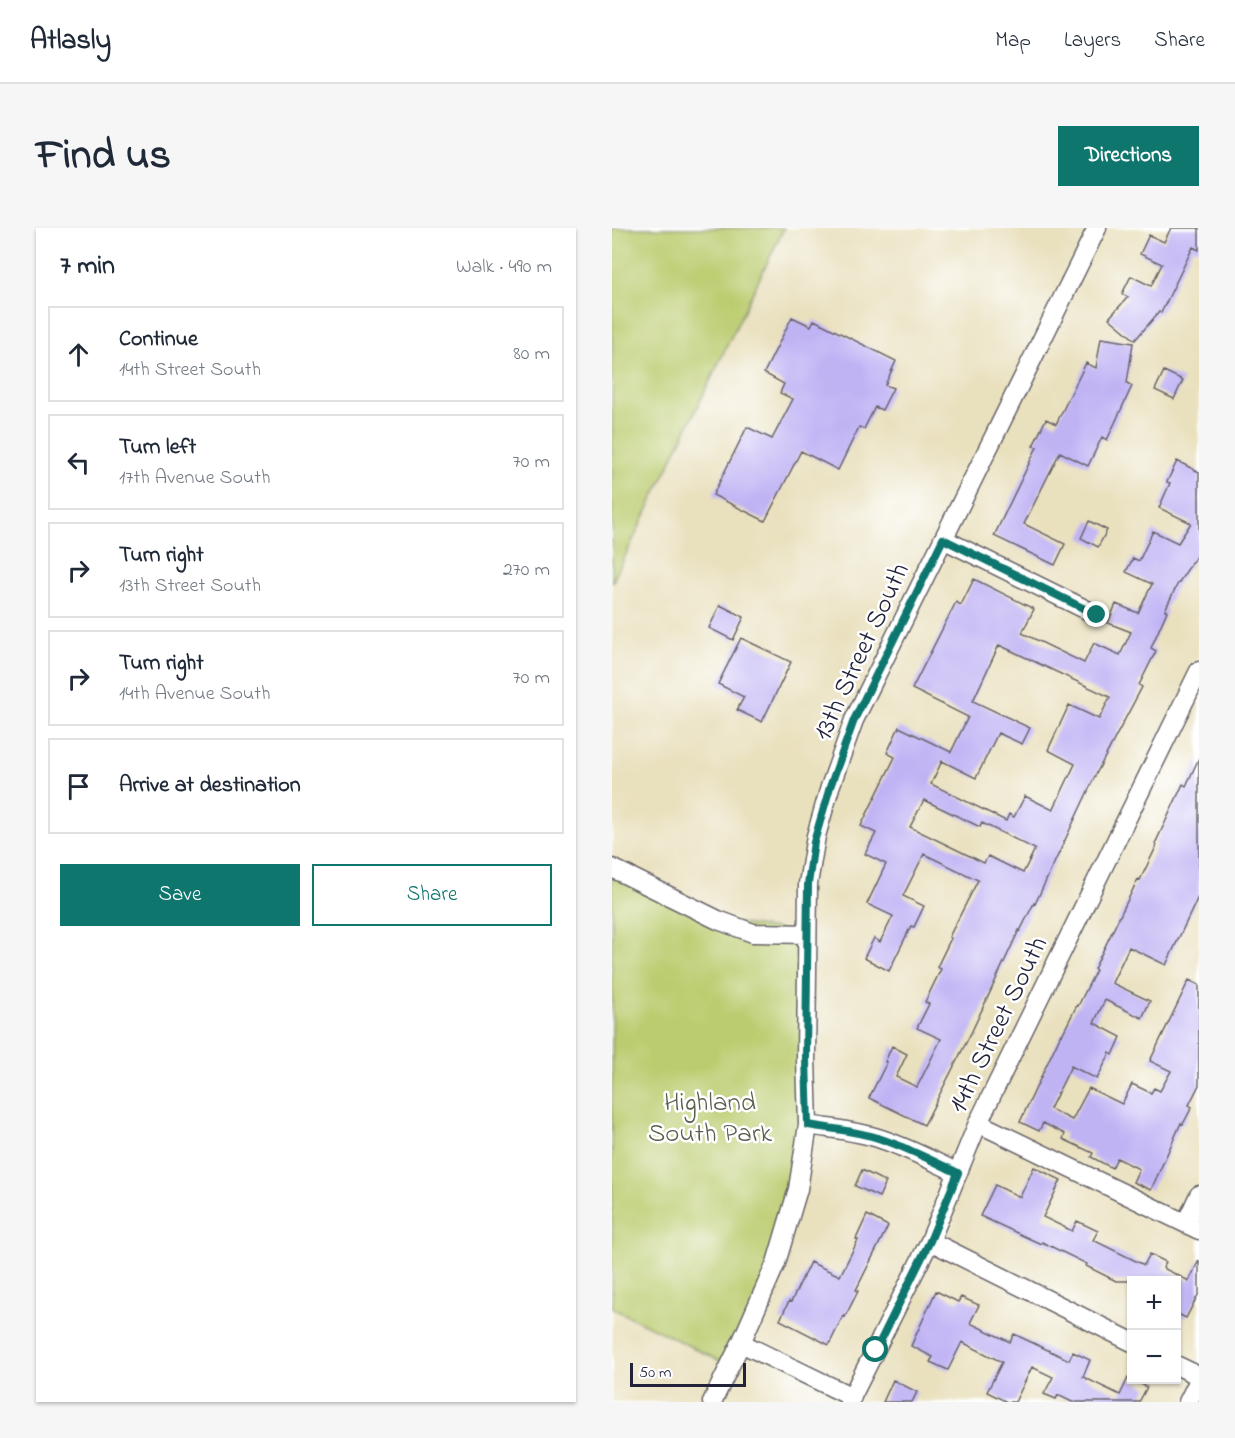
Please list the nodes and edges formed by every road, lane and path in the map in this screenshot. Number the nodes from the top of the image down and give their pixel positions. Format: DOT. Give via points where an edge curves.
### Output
graph roads {
  1 [pos="1097,228"];
  2 [pos="943,539"];
  3 [pos="1097,615"];
  4 [pos="1199,671"];
  5 [pos="612,867"];
  6 [pos="807,934"];
  7 [pos="978,1123"];
  8 [pos="808,1125"];
  9 [pos="958,1173"];
  10 [pos="1199,1195"];
  11 [pos="1192,1226"];
  12 [pos="930,1241"];
  13 [pos="1127,1340"];
  14 [pos="741,1343"];
  15 [pos="1181,1368"];
  16 [pos="1199,1378"];
  17 [pos="851,1399"];
  18 [pos="712,1402"];
  19 [pos="1188,1402"];
  1 -- 2 [label="street, 13th Street South"];
  2 -- 3 [label="street"];
  2 -- 6 [label="street, 13th Street South" via="854,720 830,787 814,842"];
  4 -- 7 [label="street, 14th Street South"];
  5 -- 6 [label="street" via="718,920 753,933"];
  6 -- 8 [label="street, 13th Street South"];
  7 -- 9 [label="street, 14th Street South"];
  7 -- 11 [label="street"];
  8 -- 9 [label="street" via="880,1139"];
  8 -- 14 [label="street, 13th Street South" via="798,1189 776,1263"];
  9 -- 12 [label="street, 14th Street South"];
  10 -- 11 [label="street"];
  12 -- 13 [label="street"];
  12 -- 17 [label="street, 14th Street South"];
  14 -- 17 [label="street"];
  14 -- 18 [label="street, 13th Street South"];
  15 -- 16 [label="street"];
  16 -- 19 [label="street"];
}
